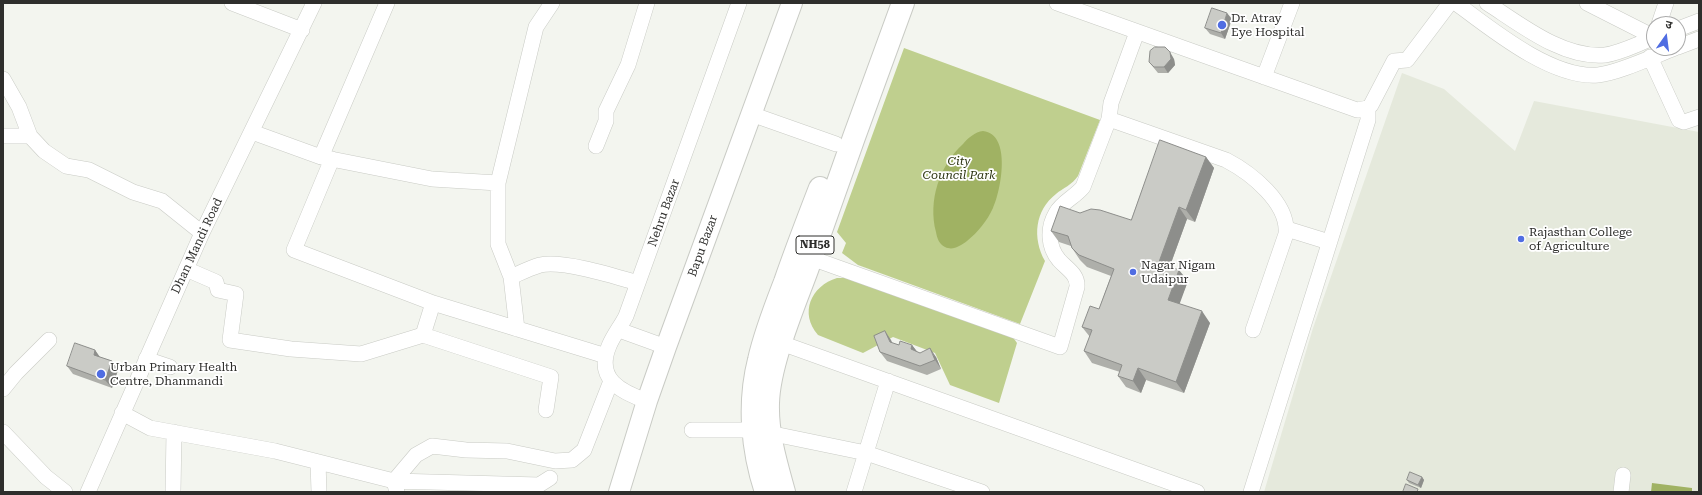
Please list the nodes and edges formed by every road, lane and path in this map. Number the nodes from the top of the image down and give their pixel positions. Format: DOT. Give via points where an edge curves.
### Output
graph roads {
  1 [pos="232,3"];
  2 [pos="314,3"];
  3 [pos="386,3"];
  4 [pos="552,3"];
  5 [pos="648,3"];
  6 [pos="739,3"];
  7 [pos="792,3"];
  8 [pos="887,3"];
  9 [pos="903,3"];
  10 [pos="1057,3"];
  11 [pos="1292,3"];
  12 [pos="1450,3"];
  13 [pos="1456,3"];
  14 [pos="1487,3"];
  15 [pos="1587,3"];
  16 [pos="1668,3"];
  17 [pos="1662,16"];
  18 [pos="1668,16"];
  19 [pos="1699,21"];
  20 [pos="1686,25"];
  21 [pos="302,30"];
  22 [pos="1137,32"];
  23 [pos="1646,34"];
  24 [pos="1699,39"];
  25 [pos="1646,41"];
  26 [pos="1549,42"];
  27 [pos="1686,43"];
  28 [pos="1650,57"];
  29 [pos="1539,60"];
  30 [pos="1264,77"];
  31 [pos="3,80"];
  32 [pos="1368,108"];
  33 [pos="751,114"];
  34 [pos="1699,116"];
  35 [pos="1109,119"];
  36 [pos="252,132"];
  37 [pos="3,136"];
  38 [pos="30,136"];
  39 [pos="836,144"];
  40 [pos="596,146"];
  41 [pos="326,158"];
  42 [pos="498,183"];
  43 [pos="1287,229"];
  44 [pos="202,233"];
  45 [pos="1329,242"];
  46 [pos="811,258"];
  47 [pos="186,269"];
  48 [pos="511,277"];
  49 [pos="638,283"];
  50 [pos="433,303"];
  51 [pos="517,329"];
  52 [pos="619,330"];
  53 [pos="1252,330"];
  54 [pos="423,335"];
  55 [pos="50,340"];
  56 [pos="781,343"];
  57 [pos="666,347"];
  58 [pos="606,356"];
  59 [pos="146,359"];
  60 [pos="170,367"];
  61 [pos="612,381"];
  62 [pos="888,381"];
  63 [pos="3,389"];
  64 [pos="647,401"];
  65 [pos="546,410"];
  66 [pos="122,414"];
  67 [pos="692,430"];
  68 [pos="3,432"];
  69 [pos="174,432"];
  70 [pos="761,432"];
  71 [pos="866,454"];
  72 [pos="318,462"];
  73 [pos="1623,475"];
  74 [pos="550,478"];
  75 [pos="396,486"];
  76 [pos="65,492"];
  77 [pos="88,492"];
  78 [pos="173,492"];
  79 [pos="319,492"];
  80 [pos="620,492"];
  81 [pos="766,492"];
  82 [pos="784,492"];
  83 [pos="854,492"];
  84 [pos="982,492"];
  85 [pos="1197,492"];
  86 [pos="1251,492"];
  87 [pos="1621,492"];
  1 -- 21 [label="street"];
  2 -- 21 [label="street, Dhan Mandi Road"];
  3 -- 41 [label="street"];
  4 -- 42 [label="street" via="536,27"];
  5 -- 40 [label="street" via="628,65 606,111 606,121"];
  6 -- 49 [label="street, Nehru Bazar"];
  7 -- 33 [label="main road, Bapu Bazar"];
  8 -- 39 [label="highway, NH58"];
  9 -- 46 [label="highway, NH58"];
  10 -- 22 [label="street"];
  11 -- 30 [label="street"];
  12 -- 32 [label="street" via="1407,60 1394,61"];
  13 -- 29 [label="street"];
  14 -- 26 [label="street"];
  15 -- 23 [label="street"];
  16 -- 17 [label="street"];
  16 -- 18 [label="street"];
  19 -- 20 [label="street"];
  21 -- 36 [label="street, Dhan Mandi Road"];
  22 -- 30 [label="street"];
  22 -- 35 [label="street" via="1111,103"];
  24 -- 27 [label="street"];
  25 -- 26 [label="street" via="1605,55 1579,52"];
  26 -- 29 [label="street"];
  28 -- 29 [label="street" via="1606,73 1592,75 1565,71"];
  28 -- 34 [label="street" via="1679,120 1684,122"];
  30 -- 32 [label="street" via="1350,108"];
  31 -- 38 [label="street" via="19,107"];
  32 -- 45 [label="street" via="1368,120"];
  33 -- 39 [label="street"];
  33 -- 57 [label="main road, Bapu Bazar"];
  35 -- 43 [label="street" via="1213,154 1240,167 1261,184 1279,207"];
  35 -- 46 [label="street" via="1083,187 1056,212 1052,220 1050,239 1053,250 1059,260 1073,273 1077,282 1060,347"];
  36 -- 41 [label="street"];
  36 -- 44 [label="street, Dhan Mandi Road"];
  37 -- 38 [label="street"];
  38 -- 44 [label="street" via="44,151 66,166 89,170 133,192 162,201"];
  39 -- 70 [label="highway, NH58" via="763,342 755,378 753,410"];
  41 -- 42 [label="street" via="432,179"];
  41 -- 50 [label="street" via="294,250"];
  42 -- 48 [label="street" via="498,244"];
  43 -- 45 [label="street"];
  43 -- 53 [label="street"];
  44 -- 47 [label="street, Dhan Mandi Road"];
  45 -- 86 [label="street"];
  46 -- 56 [label="highway, NH58"];
  47 -- 54 [label="street" via="216,282 218,290 236,294 230,340 291,349 361,354"];
  47 -- 59 [label="street, Dhan Mandi Road"];
  48 -- 49 [label="street" via="540,265 563,266"];
  48 -- 51 [label="street"];
  49 -- 52 [label="street, Nehru Bazar"];
  50 -- 51 [label="street"];
  50 -- 54 [label="street"];
  51 -- 58 [label="street"];
  52 -- 57 [label="street"];
  52 -- 58 [label="street, Nehru Bazar" via="609,345"];
  54 -- 65 [label="street" via="551,377"];
  55 -- 63 [label="street"];
  56 -- 62 [label="street"];
  56 -- 70 [label="highway, NH58"];
  57 -- 64 [label="main road, Bapu Bazar"];
  58 -- 61 [label="street" via="605,365"];
  59 -- 60 [label="street"];
  59 -- 66 [label="street, Dhan Mandi Road"];
  61 -- 64 [label="street" via="624,392"];
  61 -- 75 [label="street" via="584,450 572,460 555,461 507,451 432,446 416,455"];
  62 -- 71 [label="street"];
  62 -- 85 [label="street"];
  64 -- 80 [label="main road, Bapu Bazar"];
  66 -- 69 [label="street" via="150,428"];
  66 -- 77 [label="street, Dhan Mandi Road"];
  67 -- 70 [label="street"];
  68 -- 76 [label="street" via="46,477"];
  69 -- 72 [label="street"];
  69 -- 78 [label="street"];
  70 -- 71 [label="street"];
  70 -- 81 [label="highway, NH58" via="758,464"];
  70 -- 82 [label="highway, NH58"];
  71 -- 83 [label="street"];
  71 -- 84 [label="street"];
  72 -- 75 [label="street"];
  72 -- 79 [label="street"];
  73 -- 87 [label="street"];
  74 -- 75 [label="street" via="539,485"];
}
